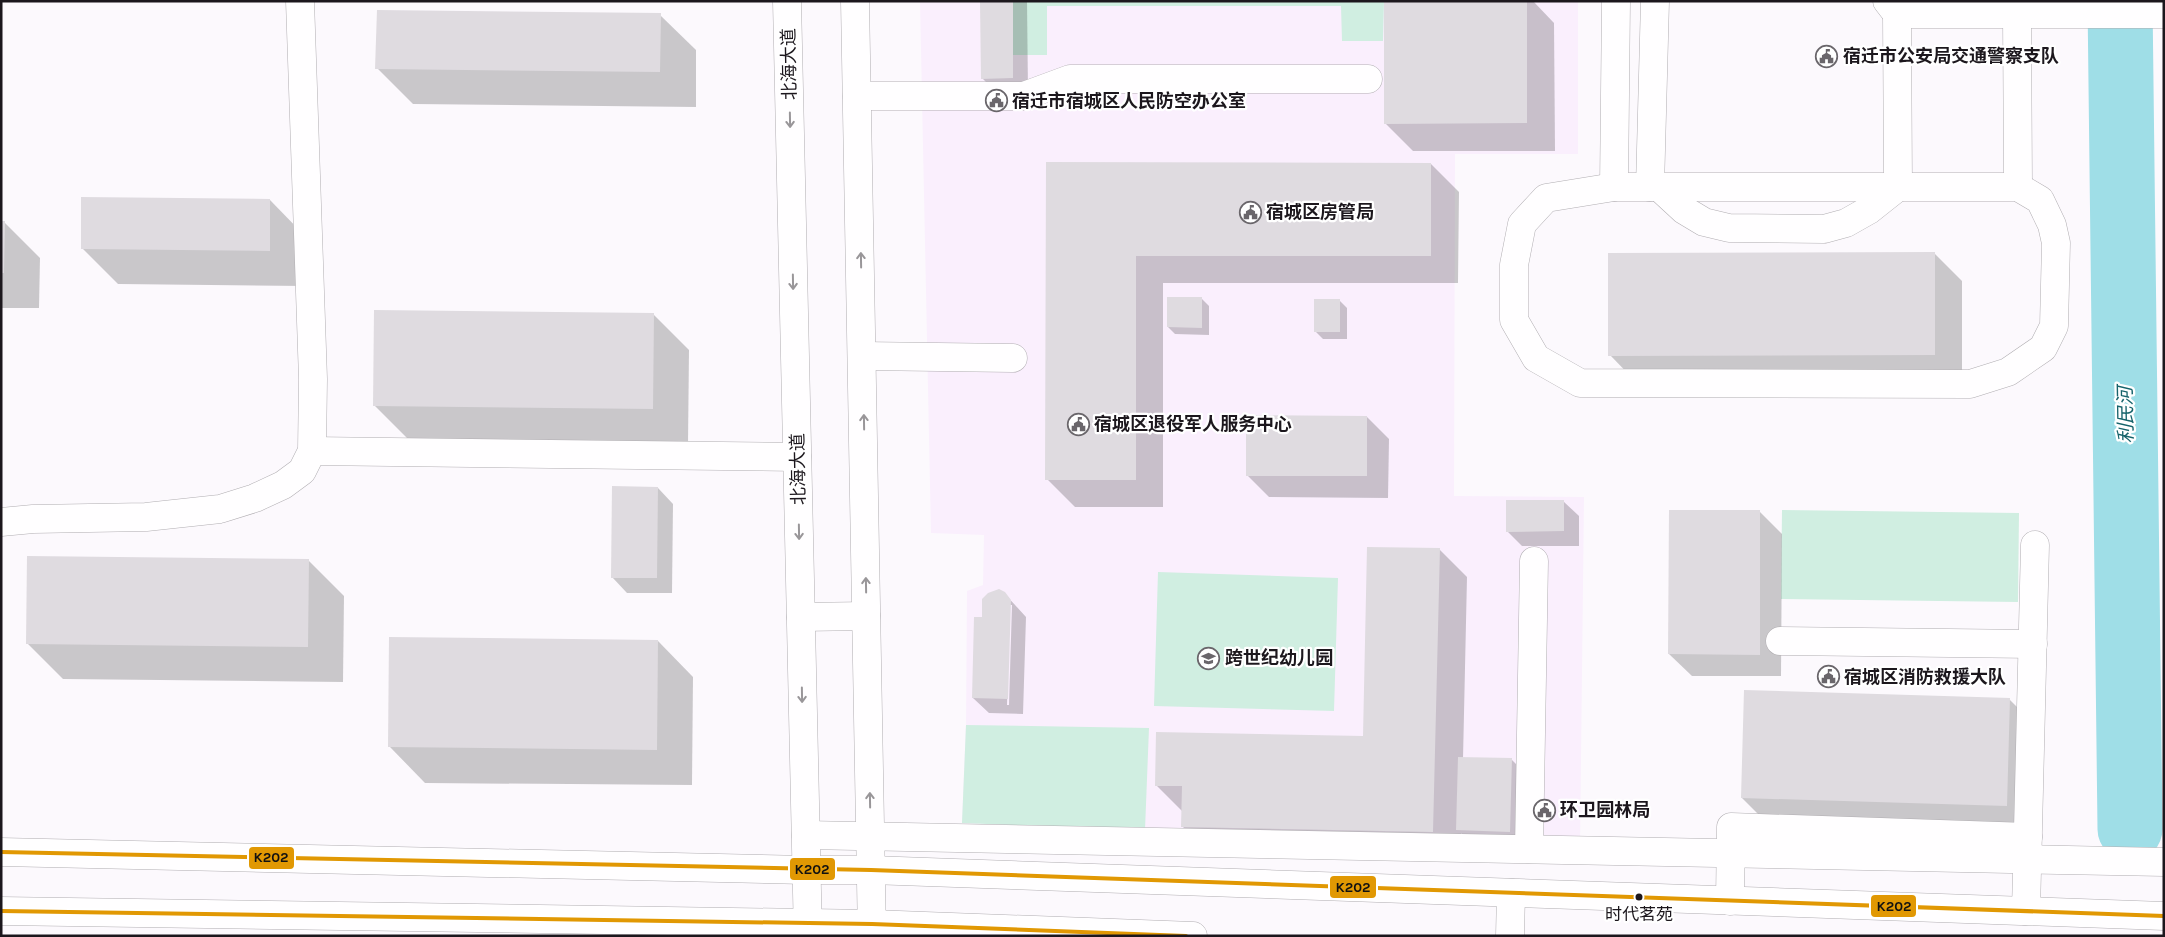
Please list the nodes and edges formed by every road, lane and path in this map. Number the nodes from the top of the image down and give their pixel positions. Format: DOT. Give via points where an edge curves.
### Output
graph roads {
  1 [pos="300,1"];
  2 [pos="787,1"];
  3 [pos="855,1"];
  4 [pos="1616,1"];
  5 [pos="1655,1"];
  6 [pos="1892,8"];
  7 [pos="2017,14"];
  8 [pos="2164,14"];
  9 [pos="1368,79"];
  10 [pos="858,96"];
  11 [pos="1614,187"];
  12 [pos="1654,187"];
  13 [pos="1898,187"];
  14 [pos="2018,188"];
  15 [pos="863,356"];
  16 [pos="1013,358"];
  17 [pos="312,451"];
  18 [pos="797,457"];
  19 [pos="1,522"];
  20 [pos="2035,545"];
  21 [pos="1534,561"];
  22 [pos="866,616"];
  23 [pos="801,617"];
  24 [pos="1780,641"];
  25 [pos="2033,644"];
  26 [pos="806,835"];
  27 [pos="871,836"];
  28 [pos="1474,848"];
  29 [pos="2028,848"];
  30 [pos="1528,849"];
  31 [pos="1,852"];
  32 [pos="1730,853"];
  33 [pos="2164,862"];
  34 [pos="806,870"];
  35 [pos="871,870"];
  36 [pos="1474,892"];
  37 [pos="1512,893"];
  38 [pos="1730,901"];
  39 [pos="1,911"];
  40 [pos="2026,911"];
  41 [pos="2164,916"];
  42 [pos="808,930"];
  43 [pos="872,930"];
  44 [pos="1193,936"];
  45 [pos="1510,936"];
  1 -- 17 [label="street" via="312,346"];
  2 -- 18 [label="street, 北海大道, one-way"];
  3 -- 10 [label="street"];
  4 -- 11 [label="street"];
  5 -- 12 [label="street"];
  6 -- 7 [label="street"];
  6 -- 13 [label="street"];
  7 -- 8 [label="street"];
  7 -- 14 [label="street"];
  9 -- 10 [label="street" via="1070,79 1024,96"];
  15 -- 10 [label="street, one-way"];
  11 -- 12 [label="street"];
  11 -- 14 [label="street" via="1546,198 1522,224 1514,265 1514,320 1536,358 1580,383 1970,384 2008,372 2043,348 2054,326 2056,243 2052,225 2040,200"];
  12 -- 13 [label="street"];
  12 -- 13 [label="street" via="1704,222 1729,228 1824,229 1846,223"];
  13 -- 14 [label="street"];
  15 -- 16 [label="street"];
  22 -- 15 [label="street, one-way"];
  17 -- 18 [label="street"];
  17 -- 19 [label="street" via="302,471 283,485 220,509 146,516"];
  18 -- 23 [label="street, 北海大道, one-way"];
  20 -- 25 [label="street"];
  21 -- 30 [label="street"];
  22 -- 23 [label="street"];
  27 -- 22 [label="street, one-way"];
  23 -- 26 [label="street, 北海大道, one-way"];
  24 -- 25 [label="street"];
  25 -- 29 [label="street"];
  26 -- 27 [label="street"];
  26 -- 34 [label="street, 北海大道"];
  27 -- 28 [label="street"];
  27 -- 35 [label="street"];
  28 -- 30 [label="street"];
  28 -- 36 [label="street"];
  29 -- 32 [label="street" via="1731,827"];
  29 -- 33 [label="street"];
  29 -- 40 [label="street"];
  30 -- 32 [label="street"];
  31 -- 34 [label="street"];
  32 -- 38 [label="street"];
  34 -- 35 [label="street"];
  34 -- 42 [label="street, 北海大道"];
  35 -- 36 [label="street"];
  35 -- 43 [label="street"];
  36 -- 37 [label="street"];
  37 -- 38 [label="street"];
  37 -- 45 [label="street"];
  38 -- 40 [label="street"];
  39 -- 42 [label="street"];
  40 -- 41 [label="street"];
  42 -- 43 [label="street"];
  43 -- 44 [label="street"];
}
